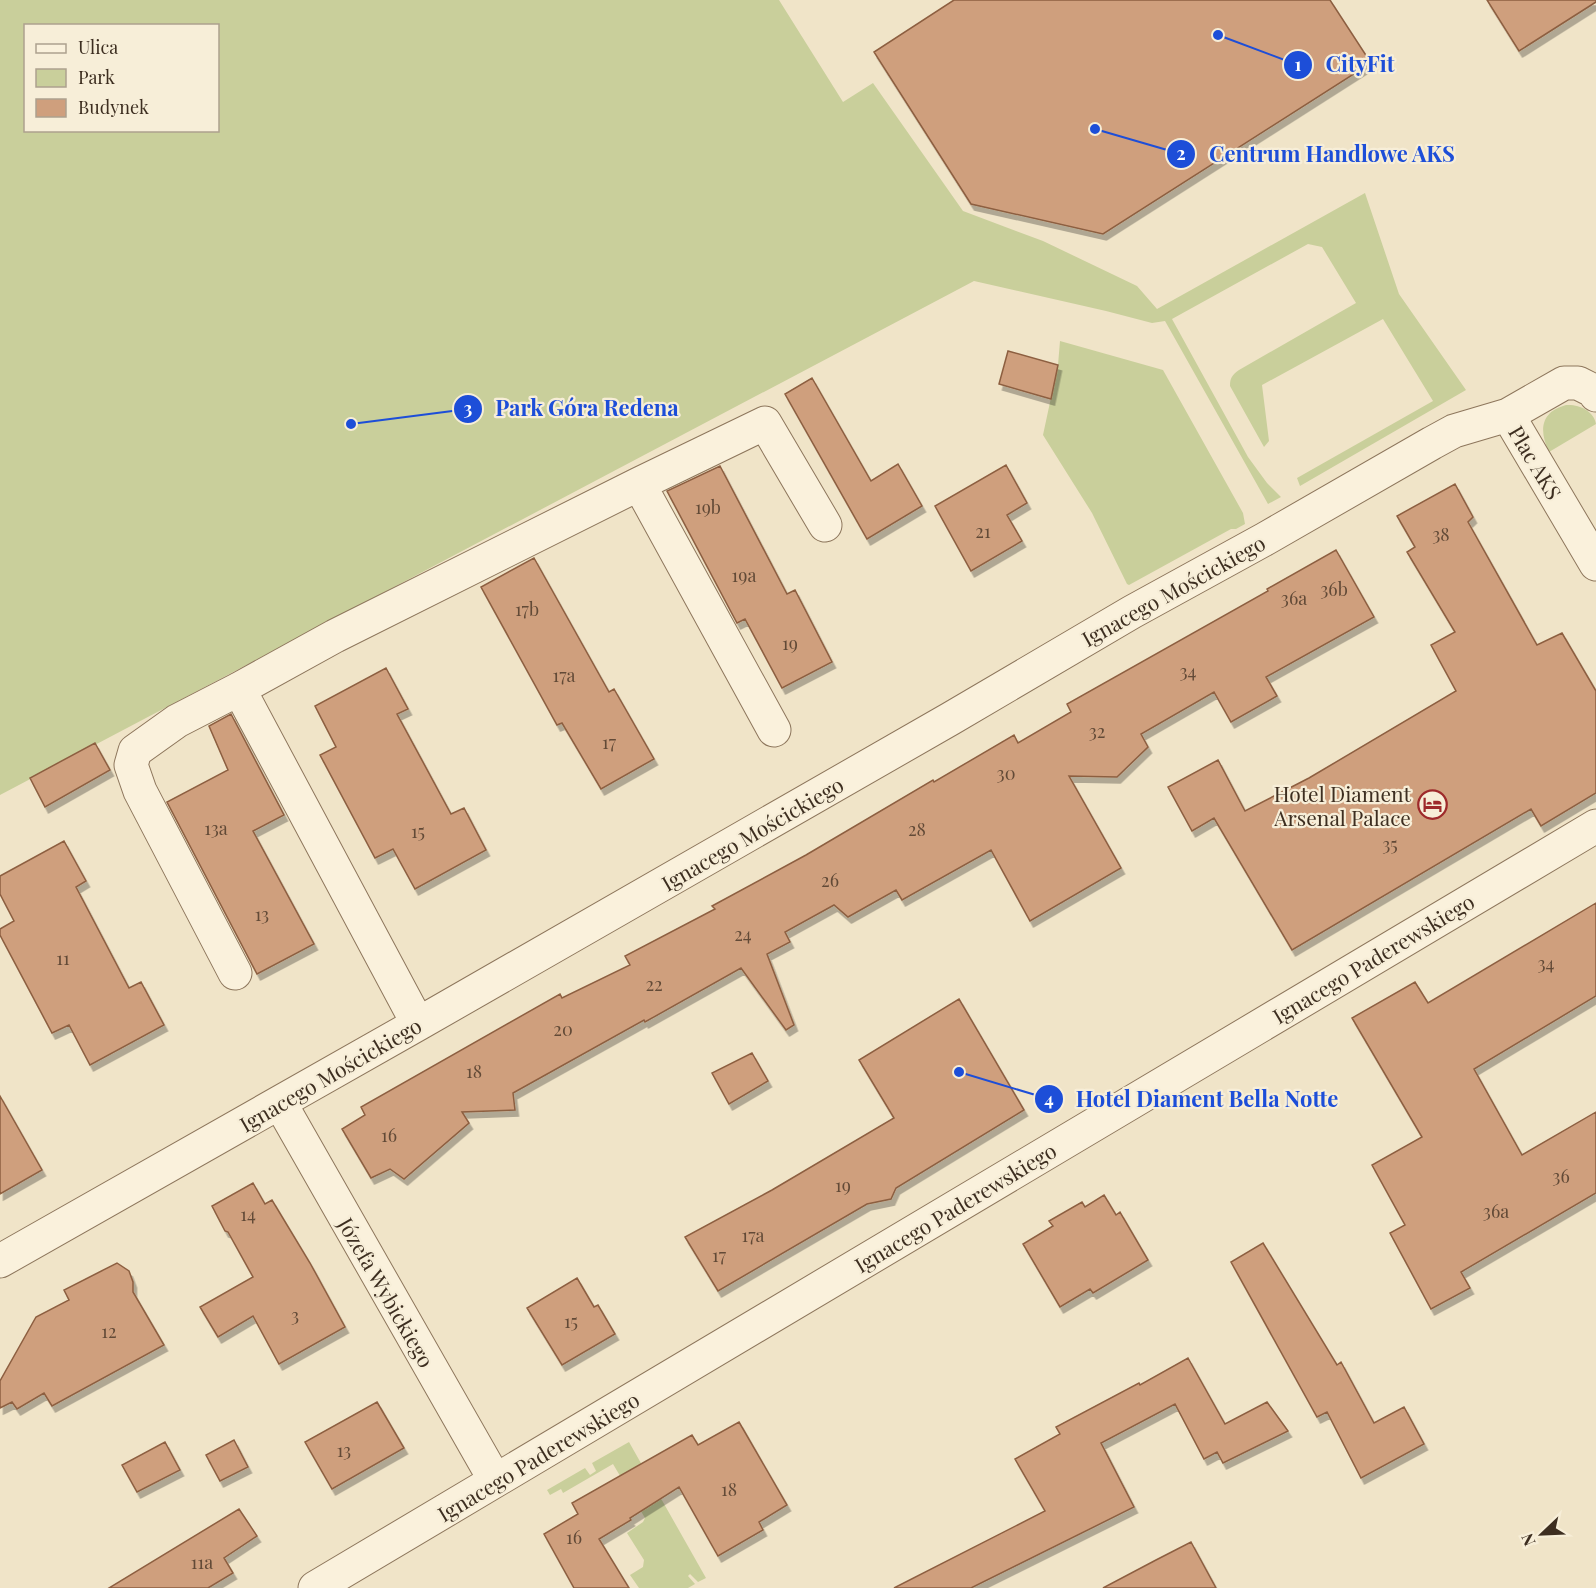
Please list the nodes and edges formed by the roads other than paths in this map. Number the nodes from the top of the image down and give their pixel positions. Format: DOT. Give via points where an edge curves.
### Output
graph roads {
  1 [pos="1596,395"];
  2 [pos="1508,415"];
  3 [pos="639,484"];
  4 [pos="825,525"];
  5 [pos="1596,564"];
  6 [pos="239,689"];
  7 [pos="774,730"];
  8 [pos="1596,826"];
  9 [pos="235,973"];
  10 [pos="418,1024"];
  11 [pos="280,1103"];
  12 [pos="0,1261"];
  13 [pos="495,1480"];
  14 [pos="315,1588"];
  1 -- 2 [label="street, Plac AKS" via="1578,383 1564,383"];
  2 -- 5 [label="street, Plac AKS"];
  2 -- 10 [label="street, Ignacego Mościckiego" via="1454,431 1432,443 1131,612"];
  3 -- 4 [label="street" via="765,423"];
  3 -- 6 [label="street" via="335,636"];
  3 -- 7 [label="street"];
  6 -- 9 [label="street" via="177,721 135,751 131,765 140,791"];
  6 -- 10 [label="street"];
  8 -- 13 [label="street, Ignacego Paderewskiego"];
  10 -- 11 [label="street, Ignacego Mościckiego"];
  11 -- 12 [label="street, Ignacego Mościckiego"];
  11 -- 13 [label="street, Józefa Wybickiego"];
  13 -- 14 [label="street, Ignacego Paderewskiego"];
}
